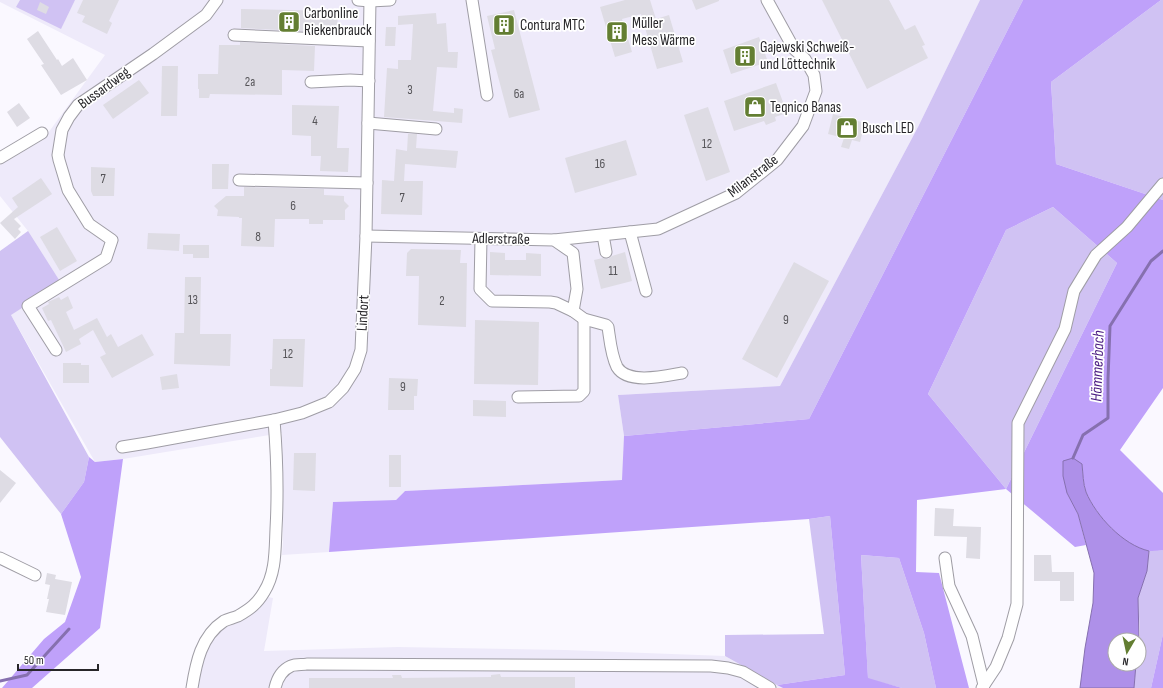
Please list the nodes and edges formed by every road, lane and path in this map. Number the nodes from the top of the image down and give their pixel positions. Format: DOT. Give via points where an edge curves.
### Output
graph roads {
  1 [pos="217,0"];
  2 [pos="358,0"];
  3 [pos="390,0"];
  4 [pos="472,0"];
  5 [pos="768,0"];
  6 [pos="370,1"];
  7 [pos="234,36"];
  8 [pos="369,41"];
  9 [pos="369,81"];
  10 [pos="311,82"];
  11 [pos="487,95"];
  12 [pos="368,123"];
  13 [pos="436,129"];
  14 [pos="42,133"];
  15 [pos="0,158"];
  16 [pos="239,180"];
  17 [pos="367,183"];
  18 [pos="1163,184"];
  19 [pos="630,232"];
  20 [pos="603,235"];
  21 [pos="366,236"];
  22 [pos="482,238"];
  23 [pos="554,240"];
  24 [pos="606,252"];
  25 [pos="646,291"];
  26 [pos="572,311"];
  27 [pos="584,319"];
  28 [pos="56,350"];
  29 [pos="682,374"];
  30 [pos="518,397"];
  31 [pos="274,420"];
  32 [pos="122,447"];
  33 [pos="0,558"];
  34 [pos="945,558"];
  35 [pos="35,575"];
  36 [pos="983,687"];
  37 [pos="192,688"];
  38 [pos="275,688"];
  39 [pos="770,688"];
  1 -- 28 [label="street, Bussardweg" via="206,15 78,105 62,130 58,155 68,190 89,224 112,240 106,258 28,306"];
  2 -- 6 [label="street"];
  3 -- 6 [label="street"];
  4 -- 11 [label="street"];
  5 -- 19 [label="street, Milanstraße" via="794,49 805,59 814,74 816,91 803,126 777,160 736,193 658,229"];
  6 -- 8 [label="street, Lindort"];
  7 -- 8 [label="street"];
  8 -- 9 [label="street, Lindort"];
  9 -- 10 [label="street"];
  9 -- 12 [label="street, Lindort"];
  12 -- 13 [label="street"];
  12 -- 17 [label="street, Lindort"];
  14 -- 15 [label="street"];
  16 -- 17 [label="street"];
  17 -- 21 [label="street, Lindort"];
  18 -- 36 [label="street" via="1127,227 1092,261 1074,291 1065,329 1018,422 1017,604 1008,638 996,667"];
  19 -- 20 [label="street, Milanstraße"];
  19 -- 25 [label="street"];
  20 -- 23 [label="street, Milanstraße"];
  20 -- 24 [label="street"];
  21 -- 22 [label="street, Adlerstraße"];
  21 -- 31 [label="street, Lindort" via="361,350 356,369 329,402 302,413"];
  22 -- 23 [label="street, Adlerstraße"];
  22 -- 26 [label="street" via="480,289 492,301 550,302"];
  23 -- 26 [label="street" via="573,253 577,289"];
  26 -- 27 [label="street"];
  27 -- 29 [label="street" via="608,327 614,358 618,368 624,373 646,378"];
  27 -- 30 [label="street" via="584,391 579,396"];
  31 -- 32 [label="street, Lindort"];
  31 -- 37 [label="street" via="277,506 272,572 265,590 251,608 214,628 207,638 200,652"];
  33 -- 35 [label="street"];
  34 -- 36 [label="street" via="949,586 972,636"];
  38 -- 39 [label="street" via="282,672 291,666 307,664 711,666 743,672"];
}
